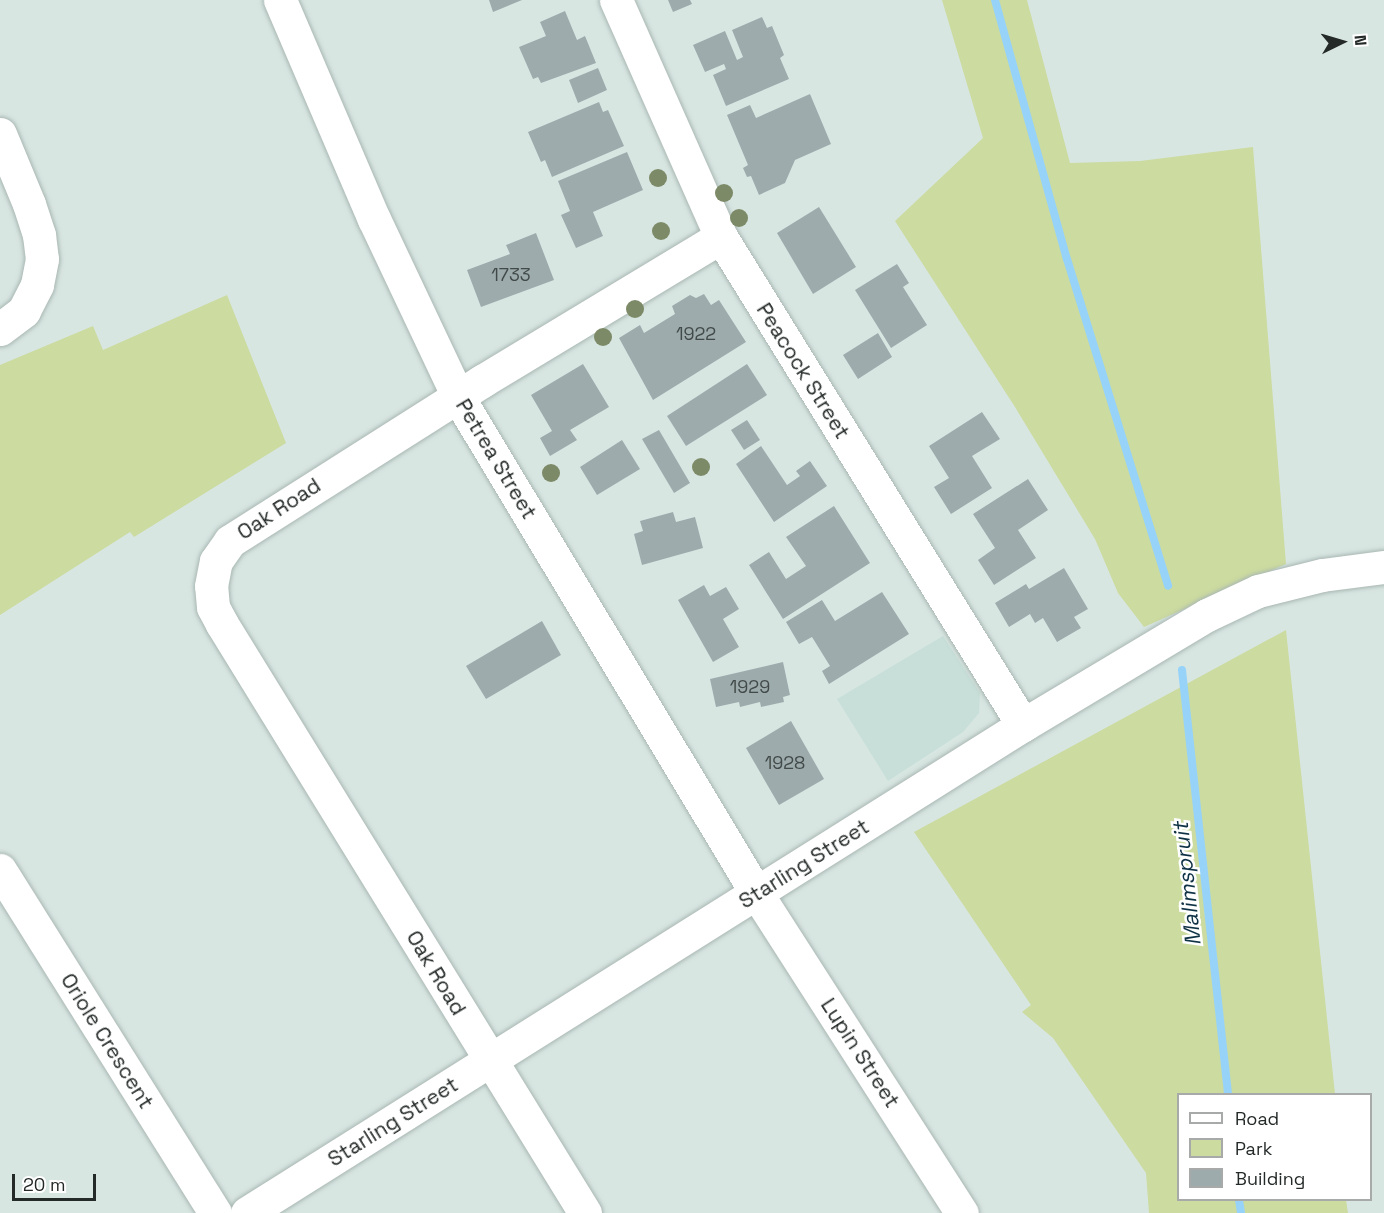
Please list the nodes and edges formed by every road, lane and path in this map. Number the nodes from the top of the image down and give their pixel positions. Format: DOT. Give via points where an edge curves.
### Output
graph roads {
  1 [pos="280,0"];
  2 [pos="616,0"];
  3 [pos="0,135"];
  4 [pos="720,237"];
  5 [pos="0,329"];
  6 [pos="458,397"];
  7 [pos="1384,567"];
  8 [pos="1023,725"];
  9 [pos="0,870"];
  10 [pos="757,894"];
  11 [pos="490,1062"];
  12 [pos="215,1213"];
  13 [pos="247,1213"];
  14 [pos="585,1213"];
  15 [pos="962,1213"];
  1 -- 6 [label="street, Petrea Street" via="374,219"];
  2 -- 4 [label="street, Peacock Street"];
  3 -- 5 [label="street" via="29,204 42,259 37,285 24,311"];
  4 -- 6 [label="street, Oak Road"];
  4 -- 8 [label="street, Peacock Street"];
  6 -- 10 [label="street, Petrea Street"];
  6 -- 11 [label="street, Oak Road" via="230,540 216,561 211,586 213,607 222,624"];
  7 -- 8 [label="street, Starling Street" via="1322,575 1258,591 1207,615"];
  8 -- 10 [label="street, Starling Street"];
  9 -- 12 [label="street, Oriole Crescent"];
  10 -- 11 [label="street, Starling Street"];
  10 -- 15 [label="street, Lupin Street"];
  11 -- 13 [label="street, Starling Street"];
  11 -- 14 [label="street, Oak Road"];
}
